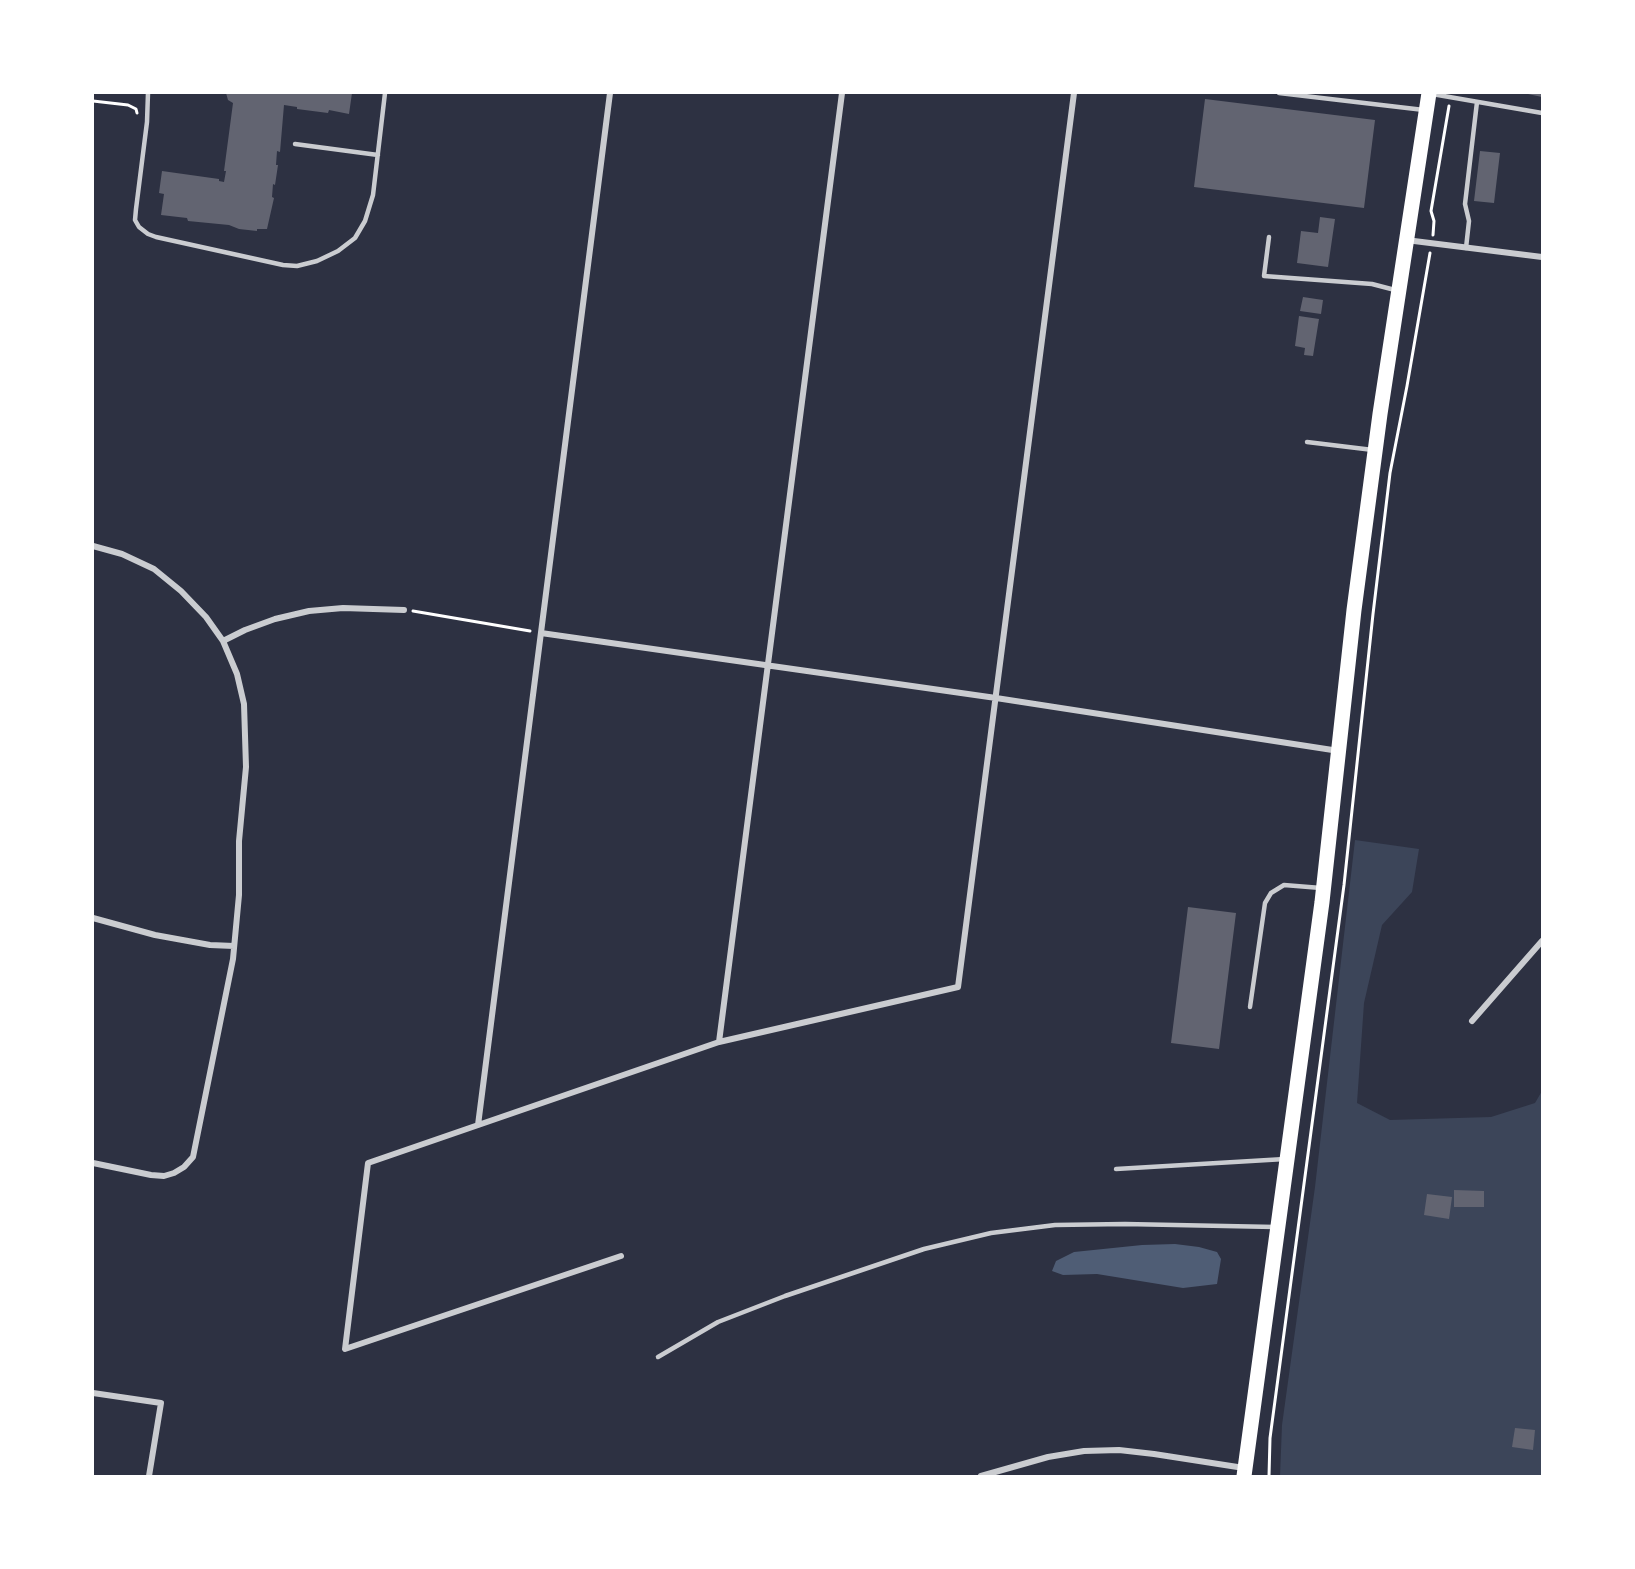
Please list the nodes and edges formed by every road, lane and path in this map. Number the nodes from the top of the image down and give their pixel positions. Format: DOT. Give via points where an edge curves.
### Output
graph roads {
  1 [pos="148,93"];
  2 [pos="385,93"];
  3 [pos="610,93"];
  4 [pos="842,93"];
  5 [pos="1074,93"];
  6 [pos="1278,93"];
  7 [pos="1429,93"];
  8 [pos="1451,97"];
  9 [pos="93,101"];
  10 [pos="1477,102"];
  11 [pos="1426,110"];
  12 [pos="1542,113"];
  13 [pos="138,118"];
  14 [pos="295,144"];
  15 [pos="378,155"];
  16 [pos="1269,237"];
  17 [pos="1406,240"];
  18 [pos="1431,243"];
  19 [pos="1466,248"];
  20 [pos="1542,257"];
  21 [pos="1398,291"];
  22 [pos="1307,442"];
  23 [pos="1375,450"];
  24 [pos="93,546"];
  25 [pos="404,610"];
  26 [pos="541,633"];
  27 [pos="223,641"];
  28 [pos="768,666"];
  29 [pos="996,698"];
  30 [pos="1339,751"];
  31 [pos="1323,888"];
  32 [pos="93,918"];
  33 [pos="1542,941"];
  34 [pos="234,946"];
  35 [pos="1250,1007"];
  36 [pos="1473,1021"];
  37 [pos="719,1042"];
  38 [pos="478,1125"];
  39 [pos="1287,1159"];
  40 [pos="93,1163"];
  41 [pos="1116,1168"];
  42 [pos="1278,1227"];
  43 [pos="621,1256"];
  44 [pos="658,1357"];
  45 [pos="93,1393"];
  46 [pos="1244,1472"];
  47 [pos="149,1476"];
  48 [pos="981,1476"];
  49 [pos="1269,1476"];
  1 -- 15 [label="lane" via="135,220 143,231 156,237 283,266 327,258 355,238 365,221"];
  2 -- 15 [label="lane"];
  3 -- 26 [label="street"];
  4 -- 28 [label="street"];
  5 -- 29 [label="street"];
  6 -- 11 [label="lane"];
  7 -- 8 [label="lane"];
  7 -- 11 [label="main road"];
  8 -- 10 [label="lane"];
  8 -- 18 [label="path" via="1431,211"];
  9 -- 13 [label="path" via="128,105 136,109"];
  10 -- 12 [label="lane"];
  10 -- 19 [label="lane" via="1465,204 1469,221"];
  11 -- 17 [label="main road"];
  14 -- 15 [label="lane"];
  16 -- 21 [label="lane" via="1264,276 1372,284"];
  17 -- 18 [label="street"];
  17 -- 21 [label="main road"];
  18 -- 19 [label="street"];
  18 -- 49 [label="path" via="1390,473 1344,885 1270,1438"];
  19 -- 20 [label="street"];
  21 -- 23 [label="main road"];
  22 -- 23 [label="lane"];
  23 -- 30 [label="main road"];
  24 -- 27 [label="street" via="154,569 206,616"];
  25 -- 26 [label="path"];
  25 -- 27 [label="street" via="309,611 275,619"];
  26 -- 28 [label="street"];
  26 -- 38 [label="street"];
  27 -- 34 [label="street" via="244,704 246,767"];
  28 -- 29 [label="street"];
  28 -- 37 [label="street"];
  29 -- 30 [label="street"];
  29 -- 37 [label="street" via="958,987"];
  30 -- 31 [label="main road"];
  31 -- 35 [label="lane" via="1284,885 1271,893 1266,903"];
  31 -- 39 [label="main road"];
  32 -- 34 [label="street" via="155,935"];
  33 -- 36 [label="street"];
  34 -- 40 [label="street" via="193,1157 174,1173 157,1176"];
  37 -- 38 [label="street"];
  38 -- 43 [label="street" via="368,1163 345,1350"];
  39 -- 41 [label="lane"];
  39 -- 42 [label="main road"];
  42 -- 44 [label="lane" via="1067,1225 991,1233 924,1249 768,1302 718,1322"];
  42 -- 46 [label="main road"];
  45 -- 47 [label="street" via="161,1403"];
  46 -- 48 [label="street" via="1119,1450 1048,1456"];
}
